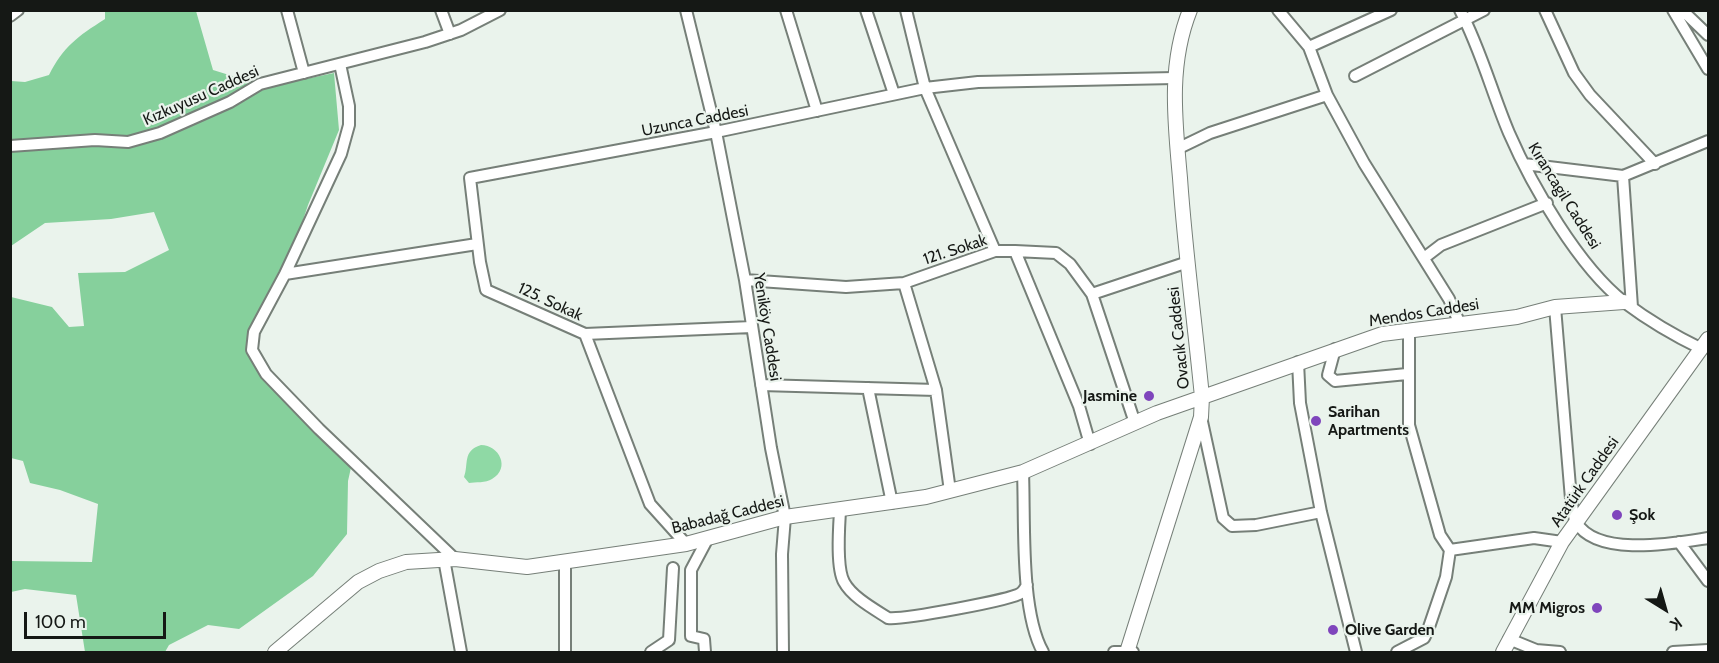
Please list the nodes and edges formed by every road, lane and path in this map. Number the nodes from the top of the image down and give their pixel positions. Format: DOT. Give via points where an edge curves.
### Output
graph roads {
  1 [pos="18,10"];
  2 [pos="287,10"];
  3 [pos="441,10"];
  4 [pos="500,10"];
  5 [pos="686,10"];
  6 [pos="786,10"];
  7 [pos="866,10"];
  8 [pos="906,10"];
  9 [pos="1190,10"];
  10 [pos="1278,10"];
  11 [pos="1391,10"];
  12 [pos="1460,10"];
  13 [pos="1484,10"];
  14 [pos="1545,10"];
  15 [pos="1673,10"];
  16 [pos="1682,10"];
  17 [pos="10,16"];
  18 [pos="1466,21"];
  19 [pos="450,34"];
  20 [pos="1708,35"];
  21 [pos="1309,47"];
  22 [pos="340,64"];
  23 [pos="1708,69"];
  24 [pos="304,73"];
  25 [pos="1355,76"];
  26 [pos="1175,78"];
  27 [pos="925,88"];
  28 [pos="894,94"];
  29 [pos="1327,95"];
  30 [pos="817,111"];
  31 [pos="716,132"];
  32 [pos="1708,141"];
  33 [pos="10,146"];
  34 [pos="1178,149"];
  35 [pos="1524,164"];
  36 [pos="1655,164"];
  37 [pos="1623,176"];
  38 [pos="470,178"];
  39 [pos="1547,203"];
  40 [pos="477,244"];
  41 [pos="995,251"];
  42 [pos="1015,251"];
  43 [pos="1424,258"];
  44 [pos="1188,262"];
  45 [pos="285,274"];
  46 [pos="745,280"];
  47 [pos="904,283"];
  48 [pos="1092,294"];
  49 [pos="1628,304"];
  50 [pos="1555,307"];
  51 [pos="1459,322"];
  52 [pos="752,327"];
  53 [pos="1408,330"];
  54 [pos="585,334"];
  55 [pos="1705,344"];
  56 [pos="1335,349"];
  57 [pos="1298,362"];
  58 [pos="1407,374"];
  59 [pos="761,385"];
  60 [pos="868,388"];
  61 [pos="936,390"];
  62 [pos="1202,397"];
  63 [pos="1202,417"];
  64 [pos="1136,423"];
  65 [pos="1090,444"];
  66 [pos="1023,472"];
  67 [pos="950,491"];
  68 [pos="892,502"];
  69 [pos="840,511"];
  70 [pos="1321,512"];
  71 [pos="785,517"];
  72 [pos="1576,522"];
  73 [pos="708,538"];
  74 [pos="1708,538"];
  75 [pos="1562,542"];
  76 [pos="1679,542"];
  77 [pos="686,544"];
  78 [pos="1450,550"];
  79 [pos="450,559"];
  80 [pos="565,562"];
  81 [pos="673,568"];
  82 [pos="1708,581"];
  83 [pos="1027,585"];
  84 [pos="1509,639"];
  85 [pos="1708,650"];
  86 [pos="275,652"];
  87 [pos="461,652"];
  88 [pos="565,652"];
  89 [pos="651,652"];
  90 [pos="705,652"];
  91 [pos="783,652"];
  92 [pos="1043,652"];
  93 [pos="1125,652"];
  94 [pos="1356,652"];
  95 [pos="1397,652"];
  96 [pos="1503,652"];
  97 [pos="1560,652"];
  98 [pos="1673,652"];
  1 -- 17 [label="street"];
  2 -- 24 [label="street"];
  3 -- 19 [label="street"];
  4 -- 19 [label="street, Kızkuyusu Caddesi"];
  5 -- 31 [label="street, Yeniköy Caddesi"];
  6 -- 30 [label="street"];
  7 -- 28 [label="street"];
  8 -- 27 [label="street"];
  9 -- 26 [label="main road, Ovacık Caddesi"];
  10 -- 21 [label="street"];
  11 -- 21 [label="street"];
  12 -- 18 [label="street, Kırancagil Caddesi"];
  13 -- 18 [label="street"];
  14 -- 36 [label="street" via="1590,95"];
  15 -- 23 [label="street"];
  16 -- 20 [label="street"];
  18 -- 25 [label="street"];
  18 -- 35 [label="street, Kırancagil Caddesi"];
  19 -- 22 [label="street, Kızkuyusu Caddesi"];
  21 -- 29 [label="street"];
  22 -- 24 [label="street, Kızkuyusu Caddesi"];
  22 -- 45 [label="street" via="349,125 341,154"];
  24 -- 33 [label="street, Kızkuyusu Caddesi" via="260,84 230,102 128,142 95,140"];
  26 -- 27 [label="street, Uzunca Caddesi" via="978,82"];
  26 -- 34 [label="main road, Ovacık Caddesi"];
  27 -- 28 [label="street, Uzunca Caddesi"];
  27 -- 41 [label="street"];
  28 -- 30 [label="street, Uzunca Caddesi"];
  29 -- 34 [label="street" via="1210,133"];
  29 -- 43 [label="street"];
  30 -- 31 [label="street, Uzunca Caddesi"];
  31 -- 38 [label="street, Uzunca Caddesi"];
  31 -- 46 [label="street, Yeniköy Caddesi"];
  32 -- 36 [label="street"];
  34 -- 44 [label="main road, Ovacık Caddesi"];
  35 -- 37 [label="street"];
  35 -- 39 [label="street, Kırancagil Caddesi"];
  36 -- 37 [label="street"];
  37 -- 49 [label="street"];
  38 -- 40 [label="street, 125. Sokak"];
  39 -- 43 [label="street" via="1441,245"];
  39 -- 49 [label="street, Kırancagil Caddesi" via="1598,276"];
  40 -- 45 [label="street"];
  40 -- 54 [label="street, 125. Sokak" via="486,290"];
  41 -- 42 [label="street, 121. Sokak"];
  41 -- 47 [label="street, 121. Sokak"];
  42 -- 48 [label="street, 121. Sokak" via="1056,253 1070,264"];
  42 -- 65 [label="street" via="1079,406"];
  43 -- 51 [label="street"];
  44 -- 48 [label="street"];
  44 -- 62 [label="main road, Ovacık Caddesi"];
  45 -- 79 [label="street" via="254,332 252,350 259,363 352,463"];
  46 -- 47 [label="street, 121. Sokak" via="846,287"];
  46 -- 52 [label="street, Yeniköy Caddesi"];
  47 -- 61 [label="street"];
  48 -- 64 [label="street, 121. Sokak"];
  49 -- 50 [label="main road, Mendos Caddesi"];
  49 -- 55 [label="street, Kırancagil Caddesi" via="1679,338"];
  50 -- 51 [label="main road, Mendos Caddesi" via="1517,317"];
  50 -- 72 [label="street"];
  51 -- 53 [label="main road, Mendos Caddesi"];
  52 -- 54 [label="street, 125. Sokak"];
  52 -- 59 [label="street, Yeniköy Caddesi"];
  53 -- 56 [label="main road, Mendos Caddesi"];
  53 -- 58 [label="street"];
  54 -- 77 [label="street" via="650,504"];
  55 -- 72 [label="main road, Atatürk Caddesi"];
  56 -- 57 [label="main road, Mendos Caddesi"];
  56 -- 58 [label="street" via="1328,375 1335,381"];
  57 -- 62 [label="main road, Mendos Caddesi"];
  57 -- 70 [label="street" via="1300,403"];
  58 -- 78 [label="street" via="1409,426 1440,535"];
  59 -- 60 [label="street"];
  59 -- 71 [label="street, Yeniköy Caddesi"];
  60 -- 61 [label="street"];
  60 -- 68 [label="street"];
  61 -- 67 [label="street"];
  62 -- 63 [label="main road, Ovacık Caddesi"];
  62 -- 64 [label="main road, Babadağ Caddesi"];
  63 -- 70 [label="street" via="1223,518 1232,526"];
  63 -- 93 [label="main road, Ovacık Caddesi"];
  64 -- 65 [label="main road, Babadağ Caddesi"];
  65 -- 66 [label="main road, Babadağ Caddesi"];
  66 -- 67 [label="main road, Babadağ Caddesi"];
  66 -- 83 [label="street"];
  67 -- 68 [label="main road, Babadağ Caddesi"];
  68 -- 69 [label="main road, Babadağ Caddesi"];
  69 -- 71 [label="main road, Babadağ Caddesi"];
  69 -- 83 [label="street" via="838,545 843,582 888,618 937,613 994,600 1021,593"];
  70 -- 94 [label="street"];
  71 -- 73 [label="main road, Babadağ Caddesi"];
  71 -- 91 [label="street, Yeniköy Caddesi"];
  72 -- 75 [label="main road, Atatürk Caddesi"];
  72 -- 76 [label="street" via="1597,540 1630,546"];
  73 -- 77 [label="main road, Babadağ Caddesi"];
  73 -- 90 [label="street" via="691,570 691,636 704,639"];
  74 -- 76 [label="street"];
  75 -- 78 [label="street" via="1534,538"];
  75 -- 84 [label="main road, Atatürk Caddesi"];
  76 -- 82 [label="street"];
  77 -- 80 [label="main road, Babadağ Caddesi"];
  78 -- 95 [label="street" via="1446,577 1424,638"];
  79 -- 80 [label="main road, Babadağ Caddesi" via="527,567"];
  79 -- 86 [label="main road, Babadağ Caddesi" via="406,562 358,582"];
  79 -- 87 [label="street"];
  80 -- 88 [label="street"];
  81 -- 89 [label="street" via="669,640"];
  83 -- 92 [label="street" via="1032,629"];
  84 -- 96 [label="main road, Atatürk Caddesi"];
  84 -- 97 [label="street" via="1536,650"];
  85 -- 98 [label="street"];
}
